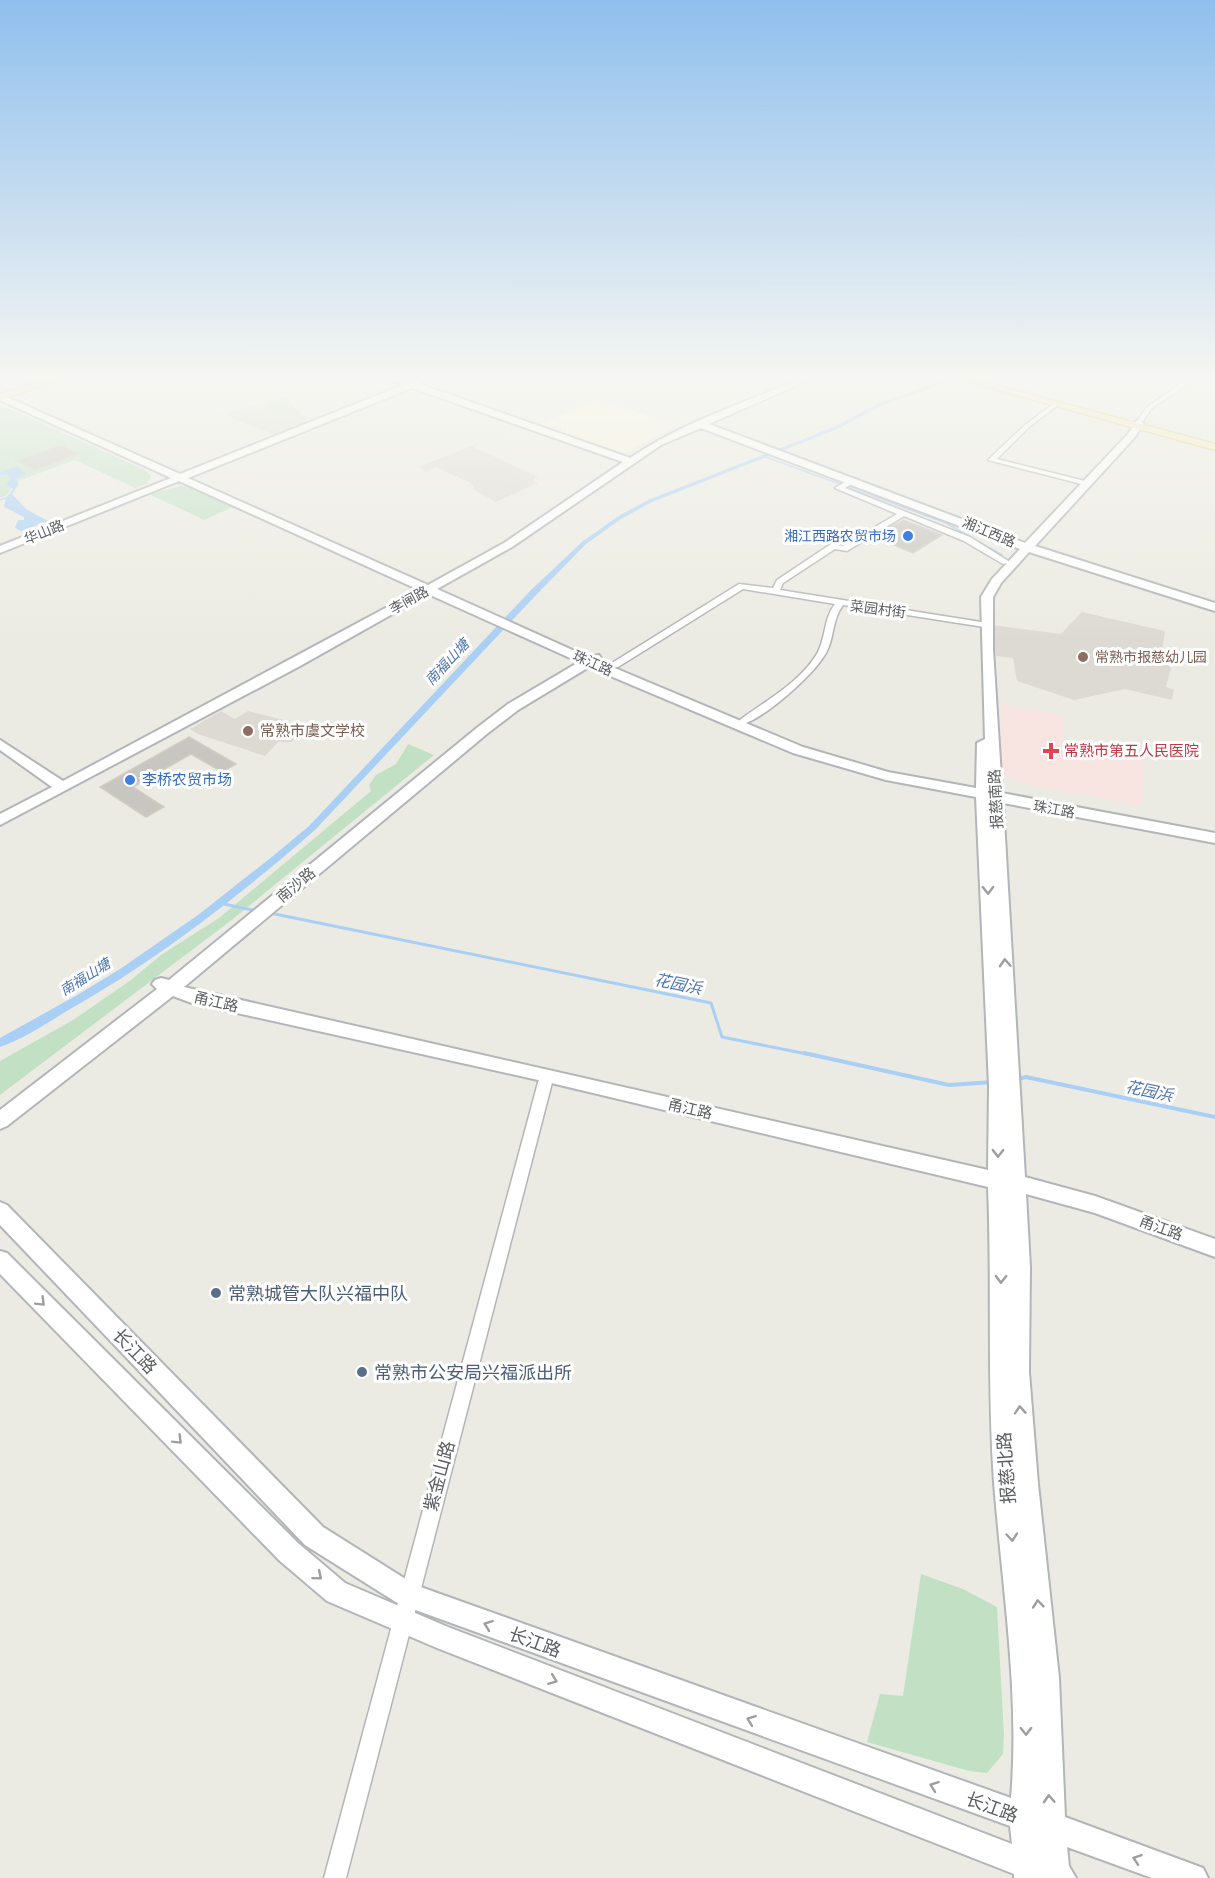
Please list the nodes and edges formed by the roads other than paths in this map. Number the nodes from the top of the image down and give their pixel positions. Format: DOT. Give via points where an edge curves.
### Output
graph roads {
  1 [pos="158,464"];
  2 [pos="213,464"];
  3 [pos="625,464"];
  4 [pos="805,464"];
  5 [pos="1006,464"];
  6 [pos="1104,464"];
  7 [pos="184,475"];
  8 [pos="848,483"];
  9 [pos="1086,484"];
  10 [pos="904,513"];
  11 [pos="1026,548"];
  12 [pos="0,550"];
  13 [pos="1006,562"];
  14 [pos="432,587"];
  15 [pos="775,592"];
  16 [pos="839,604"];
  17 [pos="1215,607"];
  18 [pos="981,625"];
  19 [pos="588,657"];
  20 [pos="615,665"];
  21 [pos="744,721"];
  22 [pos="0,744"];
  23 [pos="62,787"];
  24 [pos="990,794"];
  25 [pos="0,820"];
  26 [pos="1215,831"];
  27 [pos="1215,838"];
  28 [pos="166,986"];
  29 [pos="1003,1060"];
  30 [pos="547,1075"];
  31 [pos="0,1109"];
  32 [pos="0,1121"];
  33 [pos="1006,1180"];
  34 [pos="0,1212"];
  35 [pos="1215,1248"];
  36 [pos="0,1260"];
  37 [pos="405,1608"];
  38 [pos="1024,1818"];
  39 [pos="1052,1828"];
  40 [pos="1028,1871"];
  41 [pos="1057,1877"];
  42 [pos="335,1878"];
  43 [pos="1192,1878"];
  1 -- 7 [label="main road, 珠江路"];
  2 -- 7 [label="main road, 华山路"];
  3 -- 14 [label="main road, 李闸路" via="532,530"];
  4 -- 8 [label="main road, 湘江西路"];
  5 -- 9 [label="street"];
  6 -- 9 [label="main road, 报慈南路"];
  7 -- 12 [label="main road, 华山路"];
  7 -- 14 [label="main road, 珠江路"];
  8 -- 10 [label="street" via="838,488"];
  8 -- 11 [label="main road, 湘江西路"];
  9 -- 11 [label="main road, 报慈南路"];
  10 -- 13 [label="street" via="967,539"];
  10 -- 15 [label="street" via="844,549 834,546 780,582"];
  11 -- 13 [label="main road, 报慈南路"];
  11 -- 17 [label="main road, 湘江西路"];
  11 -- 24 [label="main road, 报慈南路" via="987,597"];
  13 -- 18 [label="main road, 报慈南路" via="982,593"];
  14 -- 19 [label="main road, 珠江路"];
  14 -- 23 [label="main road, 李闸路"];
  15 -- 16 [label="street, 菜园村街"];
  15 -- 20 [label="street, 菜园村街" via="742,586"];
  16 -- 18 [label="street, 菜园村街"];
  16 -- 21 [label="street" via="822,652 812,665"];
  18 -- 24 [label="main road, 报慈南路"];
  19 -- 20 [label="main road, 珠江路"];
  19 -- 24 [label="main road, 珠江路" via="712,716 798,750 886,776"];
  19 -- 28 [label="main road, 南沙路" via="513,706"];
  20 -- 21 [label="main road, 珠江路"];
  21 -- 24 [label="main road, 珠江路" via="803,744"];
  22 -- 23 [label="main road"];
  23 -- 25 [label="main road, 李闸路"];
  24 -- 26 [label="main road, 珠江路"];
  24 -- 27 [label="main road, 珠江路"];
  24 -- 29 [label="main road, 报慈南路"];
  28 -- 30 [label="main road, 甬江路" via="192,997"];
  28 -- 31 [label="main road, 南沙路"];
  28 -- 32 [label="main road, 南沙路"];
  29 -- 33 [label="main road, 报慈北路"];
  30 -- 33 [label="main road, 甬江路" via="971,1176"];
  30 -- 37 [label="street, 紫金山路"];
  33 -- 35 [label="main road, 甬江路" via="1119,1212"];
  33 -- 38 [label="main road, 报慈北路, one-way" via="1002,1402 1025,1674"];
  39 -- 33 [label="main road, 报慈北路, one-way" via="1046,1678 1018,1372 1018,1267"];
  34 -- 37 [label="main road, 长江路" via="315,1536"];
  36 -- 37 [label="main road, 长江路, one-way" via="289,1552 336,1592"];
  38 -- 37 [label="main road, 长江路, one-way"];
  37 -- 40 [label="main road, 长江路, one-way"];
  37 -- 42 [label="street, 紫金山路"];
  38 -- 39 [label="main road, 长江路"];
  38 -- 40 [label="main road, 报慈北路"];
  39 -- 41 [label="main road, 报慈北路"];
  43 -- 39 [label="main road, 长江路, one-way"];
  40 -- 41 [label="main road, 长江路"];
}
